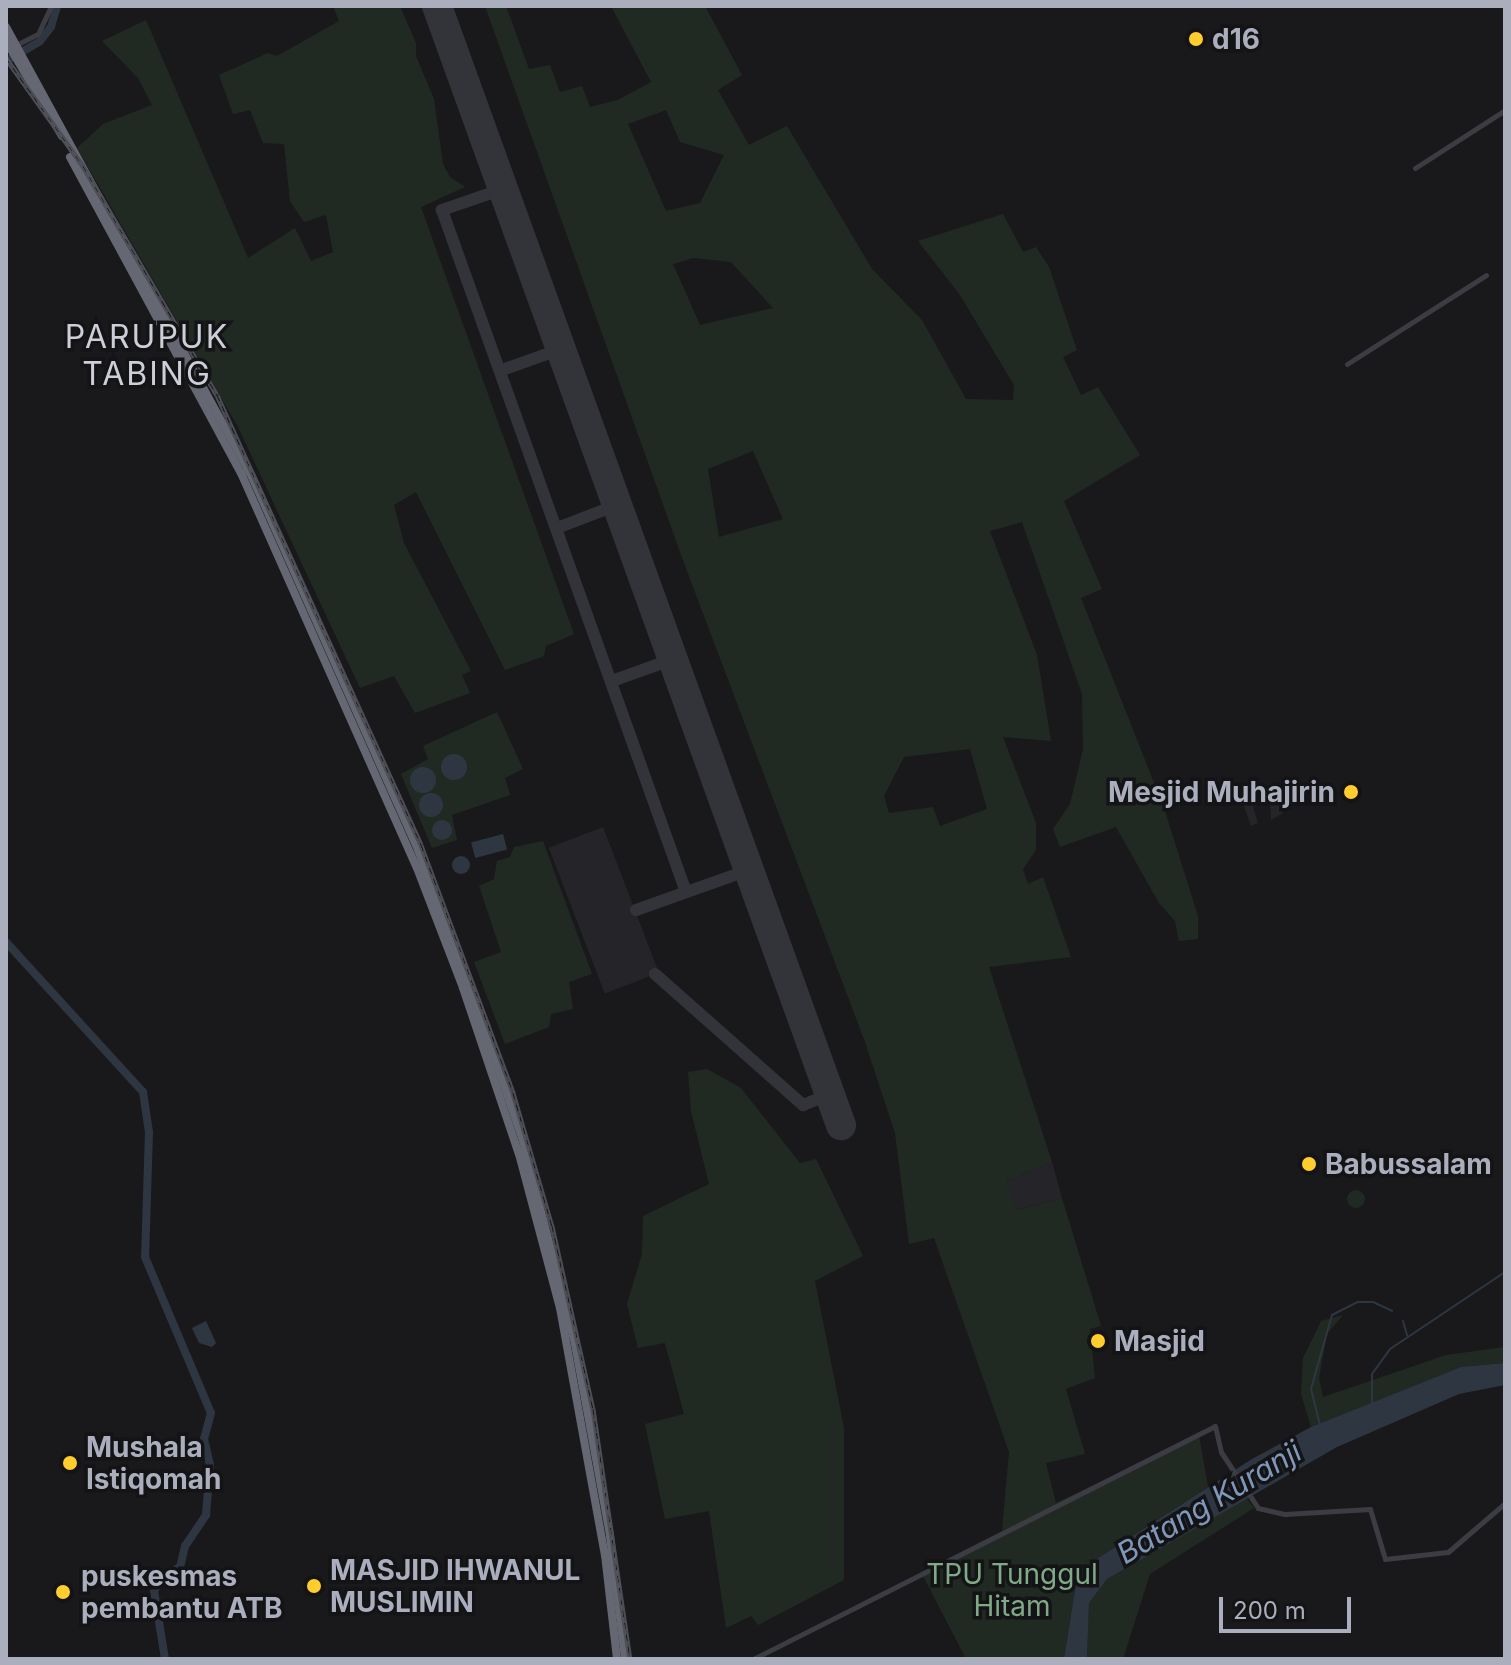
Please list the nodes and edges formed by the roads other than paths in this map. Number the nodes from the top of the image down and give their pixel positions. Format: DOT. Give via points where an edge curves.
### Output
graph roads {
  1 [pos="51,6"];
  2 [pos="6,27"];
  3 [pos="12,45"];
  4 [pos="1505,110"];
  5 [pos="1415,168"];
  6 [pos="1486,275"];
  7 [pos="1347,364"];
  8 [pos="1505,1503"];
  9 [pos="609,1554"];
  10 [pos="617,1659"];
  11 [pos="625,1659"];
  12 [pos="753,1659"];
  1 -- 3 [label="street" via="38,34"];
  2 -- 3 [label="highway"];
  3 -- 9 [label="highway" via="248,479 395,808 465,985 543,1226 584,1409"];
  4 -- 5 [label="street"];
  6 -- 7 [label="street"];
  8 -- 12 [label="street" via="1448,1552 1389,1560 1379,1553 1376,1517 1370,1509 1276,1514 1261,1509 1228,1464 1215,1426"];
  9 -- 10 [label="highway"];
  9 -- 11 [label="highway"];
}
